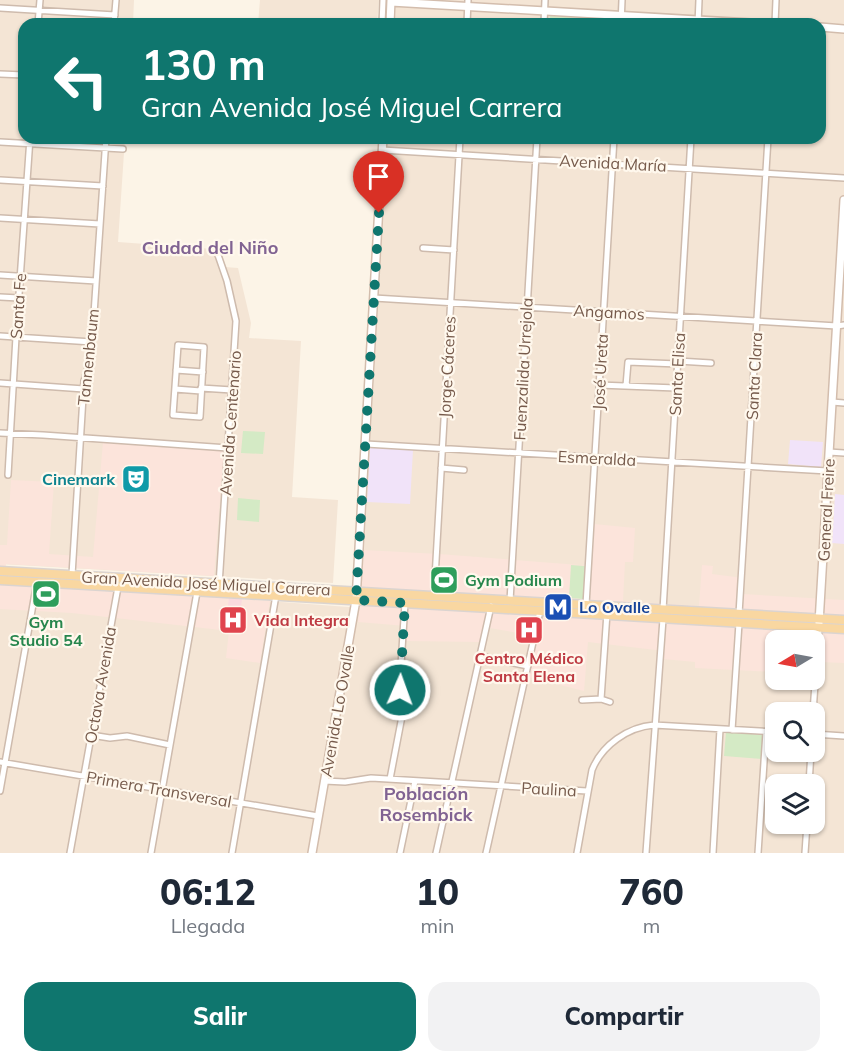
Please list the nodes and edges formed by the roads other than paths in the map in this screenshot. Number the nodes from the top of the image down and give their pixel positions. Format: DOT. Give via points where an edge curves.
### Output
graph roads {
  1 [pos="40,0"];
  2 [pos="116,0"];
  3 [pos="545,0"];
  4 [pos="622,0"];
  5 [pos="699,0"];
  6 [pos="776,0"];
  7 [pos="388,1"];
  8 [pos="468,3"];
  9 [pos="0,8"];
  10 [pos="39,10"];
  11 [pos="544,11"];
  12 [pos="115,15"];
  13 [pos="621,15"];
  14 [pos="38,18"];
  15 [pos="115,18"];
  16 [pos="384,18"];
  17 [pos="389,18"];
  18 [pos="467,18"];
  19 [pos="544,18"];
  20 [pos="654,18"];
  21 [pos="698,18"];
  22 [pos="775,18"];
  23 [pos="826,28"];
  24 [pos="844,29"];
  25 [pos="0,74"];
  26 [pos="18,75"];
  27 [pos="18,141"];
  28 [pos="0,142"];
  29 [pos="30,144"];
  30 [pos="58,144"];
  31 [pos="105,144"];
  32 [pos="382,144"];
  33 [pos="460,144"];
  34 [pos="537,144"];
  35 [pos="614,144"];
  36 [pos="691,144"];
  37 [pos="768,144"];
  38 [pos="105,149"];
  39 [pos="123,149"];
  40 [pos="382,150"];
  41 [pos="459,154"];
  42 [pos="536,159"];
  43 [pos="613,163"];
  44 [pos="689,168"];
  45 [pos="766,173"];
  46 [pos="844,178"];
  47 [pos="0,180"];
  48 [pos="27,182"];
  49 [pos="103,186"];
  50 [pos="844,200"];
  51 [pos="844,215"];
  52 [pos="0,218"];
  53 [pos="24,220"];
  54 [pos="100,224"];
  55 [pos="423,248"];
  56 [pos="454,250"];
  57 [pos="218,255"];
  58 [pos="0,275"];
  59 [pos="20,276"];
  60 [pos="96,281"];
  61 [pos="841,288"];
  62 [pos="0,297"];
  63 [pos="19,298"];
  64 [pos="374,298"];
  65 [pos="451,302"];
  66 [pos="527,307"];
  67 [pos="603,311"];
  68 [pos="680,316"];
  69 [pos="757,321"];
  70 [pos="840,325"];
  71 [pos="0,336"];
  72 [pos="16,337"];
  73 [pos="92,342"];
  74 [pos="678,363"];
  75 [pos="711,363"];
  76 [pos="176,370"];
  77 [pos="202,372"];
  78 [pos="0,383"];
  79 [pos="13,384"];
  80 [pos="599,385"];
  81 [pos="626,386"];
  82 [pos="84,388"];
  83 [pos="676,388"];
  84 [pos="175,389"];
  85 [pos="201,389"];
  86 [pos="232,390"];
  87 [pos="832,402"];
  88 [pos="844,403"];
  89 [pos="0,433"];
  90 [pos="10,433"];
  91 [pos="81,437"];
  92 [pos="366,444"];
  93 [pos="228,448"];
  94 [pos="442,448"];
  95 [pos="829,452"];
  96 [pos="844,453"];
  97 [pos="518,454"];
  98 [pos="595,458"];
  99 [pos="672,462"];
  100 [pos="748,466"];
  101 [pos="441,468"];
  102 [pos="464,470"];
  103 [pos="828,471"];
  104 [pos="8,475"];
  105 [pos="0,571"];
  106 [pos="45,574"];
  107 [pos="72,575"];
  108 [pos="0,580"];
  109 [pos="37,582"];
  110 [pos="118,587"];
  111 [pos="219,588"];
  112 [pos="197,592"];
  113 [pos="277,592"];
  114 [pos="357,596"];
  115 [pos="434,596"];
  116 [pos="510,601"];
  117 [pos="405,603"];
  118 [pos="425,604"];
  119 [pos="490,604"];
  120 [pos="586,605"];
  121 [pos="540,611"];
  122 [pos="607,611"];
  123 [pos="665,616"];
  124 [pos="739,619"];
  125 [pos="844,620"];
  126 [pos="819,623"];
  127 [pos="844,629"];
  128 [pos="480,656"];
  129 [pos="528,666"];
  130 [pos="602,699"];
  131 [pos="582,700"];
  132 [pos="610,702"];
  133 [pos="814,702"];
  134 [pos="654,725"];
  135 [pos="720,729"];
  136 [pos="732,730"];
  137 [pos="765,732"];
  138 [pos="91,735"];
  139 [pos="825,735"];
  140 [pos="844,736"];
  141 [pos="170,745"];
  142 [pos="765,747"];
  143 [pos="3,762"];
  144 [pos="83,776"];
  145 [pos="390,779"];
  146 [pos="324,781"];
  147 [pos="415,781"];
  148 [pos="452,783"];
  149 [pos="501,786"];
  150 [pos="162,790"];
  151 [pos="0,791"];
  152 [pos="587,791"];
  153 [pos="240,803"];
  154 [pos="318,816"];
  155 [pos="806,834"];
  156 [pos="70,853"];
  157 [pos="151,853"];
  158 [pos="232,853"];
  159 [pos="312,853"];
  160 [pos="400,853"];
  161 [pos="436,853"];
  162 [pos="486,853"];
  163 [pos="577,853"];
  164 [pos="645,853"];
  165 [pos="713,853"];
  166 [pos="758,853"];
  167 [pos="805,853"];
  1 -- 10 [label="street"];
  2 -- 12 [label="street"];
  3 -- 11 [label="street"];
  4 -- 13 [label="street"];
  5 -- 21 [label="street"];
  6 -- 22 [label="street"];
  7 -- 8 [label="street"];
  7 -- 16 [label="street"];
  7 -- 17 [label="street"];
  8 -- 11 [label="street"];
  8 -- 18 [label="street"];
  9 -- 10 [label="street"];
  10 -- 12 [label="street"];
  10 -- 14 [label="street"];
  11 -- 13 [label="street"];
  11 -- 19 [label="street"];
  12 -- 15 [label="street"];
  13 -- 20 [label="street"];
  23 -- 24 [label="street"];
  25 -- 26 [label="street"];
  27 -- 28 [label="street"];
  29 -- 48 [label="street, Santa Fe"];
  30 -- 38 [label="street"];
  31 -- 38 [label="street, Tannenbaum"];
  32 -- 40 [label="street, Avenida Lo Ovalle"];
  33 -- 41 [label="street, Jorge Cáceres"];
  34 -- 42 [label="street, Fuenzalida Urrejola"];
  35 -- 43 [label="street, José Ureta"];
  36 -- 44 [label="street, Santa Elisa"];
  37 -- 45 [label="street, Santa Clara"];
  38 -- 39 [label="street"];
  38 -- 49 [label="street, Tannenbaum"];
  40 -- 41 [label="street, Avenida María"];
  40 -- 64 [label="street, Avenida Lo Ovalle"];
  41 -- 42 [label="street, Avenida María"];
  41 -- 56 [label="street, Jorge Cáceres"];
  42 -- 43 [label="street, Avenida María"];
  42 -- 66 [label="street, Fuenzalida Urrejola"];
  43 -- 44 [label="street, Avenida María"];
  43 -- 67 [label="street, José Ureta"];
  44 -- 45 [label="street, Avenida María"];
  44 -- 68 [label="street, Santa Elisa"];
  45 -- 46 [label="street, Avenida María"];
  45 -- 69 [label="street, Santa Clara"];
  47 -- 48 [label="street"];
  48 -- 49 [label="street"];
  48 -- 53 [label="street, Santa Fe"];
  49 -- 54 [label="street, Tannenbaum"];
  50 -- 51 [label="street, General Freire"];
  51 -- 61 [label="street, General Freire"];
  52 -- 53 [label="street"];
  53 -- 54 [label="street"];
  53 -- 59 [label="street, Santa Fe"];
  54 -- 60 [label="street, Tannenbaum"];
  55 -- 56 [label="street"];
  56 -- 65 [label="street, Jorge Cáceres"];
  57 -- 86 [label="street, Avenida Centenario" via="236,321"];
  58 -- 59 [label="street"];
  59 -- 60 [label="street"];
  59 -- 63 [label="street, Santa Fe"];
  60 -- 73 [label="street, Tannenbaum"];
  61 -- 70 [label="street, General Freire"];
  62 -- 63 [label="street"];
  63 -- 72 [label="street, Santa Fe"];
  64 -- 65 [label="street, Angamos"];
  64 -- 92 [label="street, Avenida Lo Ovalle"];
  65 -- 66 [label="street, Angamos"];
  65 -- 94 [label="street, Jorge Cáceres"];
  66 -- 67 [label="street, Angamos"];
  66 -- 97 [label="street, Fuenzalida Urrejola"];
  67 -- 68 [label="street, Angamos"];
  67 -- 80 [label="street, José Ureta"];
  68 -- 69 [label="street, Angamos"];
  68 -- 74 [label="street, Santa Elisa"];
  69 -- 70 [label="street, Angamos"];
  69 -- 100 [label="street, Santa Clara"];
  70 -- 87 [label="street, General Freire"];
  71 -- 72 [label="street"];
  72 -- 73 [label="street"];
  72 -- 79 [label="street, Santa Fe"];
  73 -- 82 [label="street, Tannenbaum"];
  74 -- 75 [label="street"];
  74 -- 81 [label="street" via="628,362"];
  74 -- 83 [label="street, Santa Elisa"];
  76 -- 77 [label="street"];
  76 -- 77 [label="street" via="178,345 195,346 204,347"];
  76 -- 84 [label="street"];
  77 -- 85 [label="street"];
  78 -- 79 [label="street"];
  79 -- 82 [label="street"];
  79 -- 90 [label="street, Santa Fe"];
  80 -- 81 [label="street"];
  80 -- 98 [label="street, José Ureta"];
  81 -- 83 [label="street"];
  82 -- 91 [label="street, Tannenbaum"];
  83 -- 99 [label="street, Santa Elisa"];
  84 -- 85 [label="street"];
  84 -- 85 [label="street" via="173,415 200,417"];
  85 -- 86 [label="street"];
  86 -- 93 [label="street, Avenida Centenario"];
  87 -- 88 [label="street"];
  87 -- 95 [label="street, General Freire"];
  89 -- 90 [label="street"];
  90 -- 91 [label="street"];
  90 -- 104 [label="street, Santa Fe"];
  91 -- 93 [label="street"];
  91 -- 107 [label="street, Tannenbaum"];
  92 -- 94 [label="street, Esmeralda"];
  92 -- 114 [label="street, Avenida Lo Ovalle"];
  93 -- 111 [label="street, Avenida Centenario"];
  94 -- 97 [label="street, Esmeralda"];
  94 -- 101 [label="street, Jorge Cáceres"];
  95 -- 96 [label="street"];
  95 -- 103 [label="street, General Freire"];
  97 -- 98 [label="street, Esmeralda"];
  97 -- 116 [label="street, Fuenzalida Urrejola"];
  98 -- 99 [label="street, Esmeralda"];
  98 -- 120 [label="street, José Ureta"];
  99 -- 100 [label="street, Esmeralda"];
  99 -- 123 [label="street, Santa Elisa"];
  100 -- 103 [label="street, Esmeralda"];
  100 -- 124 [label="street, Santa Clara"];
  101 -- 102 [label="street"];
  101 -- 115 [label="street, Jorge Cáceres"];
  103 -- 126 [label="street, General Freire"];
  105 -- 106 [label="main road, Gran Avenida José Miguel Carrera"];
  106 -- 107 [label="main road, Gran Avenida José Miguel Carrera"];
  106 -- 109 [label="main road"];
  107 -- 111 [label="main road, Gran Avenida José Miguel Carrera"];
  108 -- 109 [label="main road, Gran Avenida José Miguel Carrera"];
  109 -- 110 [label="main road, Gran Avenida José Miguel Carrera"];
  109 -- 143 [label="street"];
  110 -- 112 [label="main road, Gran Avenida José Miguel Carrera"];
  110 -- 138 [label="street, Octava Avenida"];
  111 -- 112 [label="main road, Gran Avenida José Miguel Carrera"];
  111 -- 113 [label="main road, Gran Avenida José Miguel Carrera"];
  112 -- 141 [label="street"];
  113 -- 114 [label="main road, Gran Avenida José Miguel Carrera"];
  113 -- 153 [label="street"];
  114 -- 115 [label="main road, Gran Avenida José Miguel Carrera"];
  114 -- 117 [label="main road, Gran Avenida José Miguel Carrera"];
  114 -- 146 [label="street, Avenida Lo Ovalle"];
  115 -- 118 [label="main road"];
  115 -- 119 [label="main road, Gran Avenida José Miguel Carrera"];
  116 -- 119 [label="main road, Gran Avenida José Miguel Carrera"];
  116 -- 120 [label="main road, Gran Avenida José Miguel Carrera"];
  117 -- 118 [label="main road, Gran Avenida José Miguel Carrera"];
  117 -- 145 [label="street" via="400,680 403,711"];
  118 -- 119 [label="main road, Gran Avenida José Miguel Carrera"];
  119 -- 121 [label="main road, Gran Avenida José Miguel Carrera"];
  119 -- 128 [label="street"];
  120 -- 122 [label="main road, Gran Avenida José Miguel Carrera"];
  121 -- 122 [label="main road, Gran Avenida José Miguel Carrera"];
  121 -- 129 [label="street"];
  122 -- 123 [label="main road, Gran Avenida José Miguel Carrera"];
  122 -- 130 [label="street"];
  123 -- 124 [label="main road, Gran Avenida José Miguel Carrera"];
  123 -- 134 [label="street, Santa Elisa"];
  124 -- 126 [label="main road, Gran Avenida José Miguel Carrera"];
  124 -- 136 [label="street, Santa Clara"];
  125 -- 126 [label="main road, Gran Avenida José Miguel Carrera"];
  126 -- 127 [label="main road, Gran Avenida José Miguel Carrera"];
  126 -- 133 [label="street, General Freire"];
  128 -- 129 [label="street"];
  128 -- 148 [label="street"];
  129 -- 149 [label="street"];
  130 -- 131 [label="street"];
  130 -- 132 [label="street"];
  134 -- 135 [label="street, Paulina"];
  134 -- 152 [label="street, Paulina" via="630,731 608,746 594,765"];
  134 -- 164 [label="street, Santa Elisa"];
  135 -- 136 [label="street, Paulina"];
  135 -- 165 [label="street"];
  136 -- 137 [label="street, Paulina"];
  138 -- 141 [label="street" via="127,736"];
  138 -- 144 [label="street, Octava Avenida"];
  139 -- 140 [label="street"];
  141 -- 150 [label="street"];
  142 -- 166 [label="street"];
  143 -- 144 [label="street, Primera Transversal"];
  143 -- 151 [label="street"];
  144 -- 150 [label="street, Primera Transversal"];
  144 -- 156 [label="street, Octava Avenida"];
  145 -- 146 [label="street, Paulina"];
  145 -- 147 [label="street, Paulina"];
  146 -- 154 [label="street, Avenida Lo Ovalle"];
  147 -- 148 [label="street, Paulina"];
  147 -- 160 [label="street"];
  148 -- 149 [label="street, Paulina"];
  148 -- 161 [label="street"];
  149 -- 152 [label="street, Paulina"];
  149 -- 162 [label="street"];
  150 -- 153 [label="street, Primera Transversal"];
  150 -- 157 [label="street"];
  152 -- 163 [label="street"];
  153 -- 154 [label="street, Primera Transversal"];
  153 -- 158 [label="street"];
  154 -- 159 [label="street, Avenida Lo Ovalle"];
  155 -- 167 [label="street"];
}
